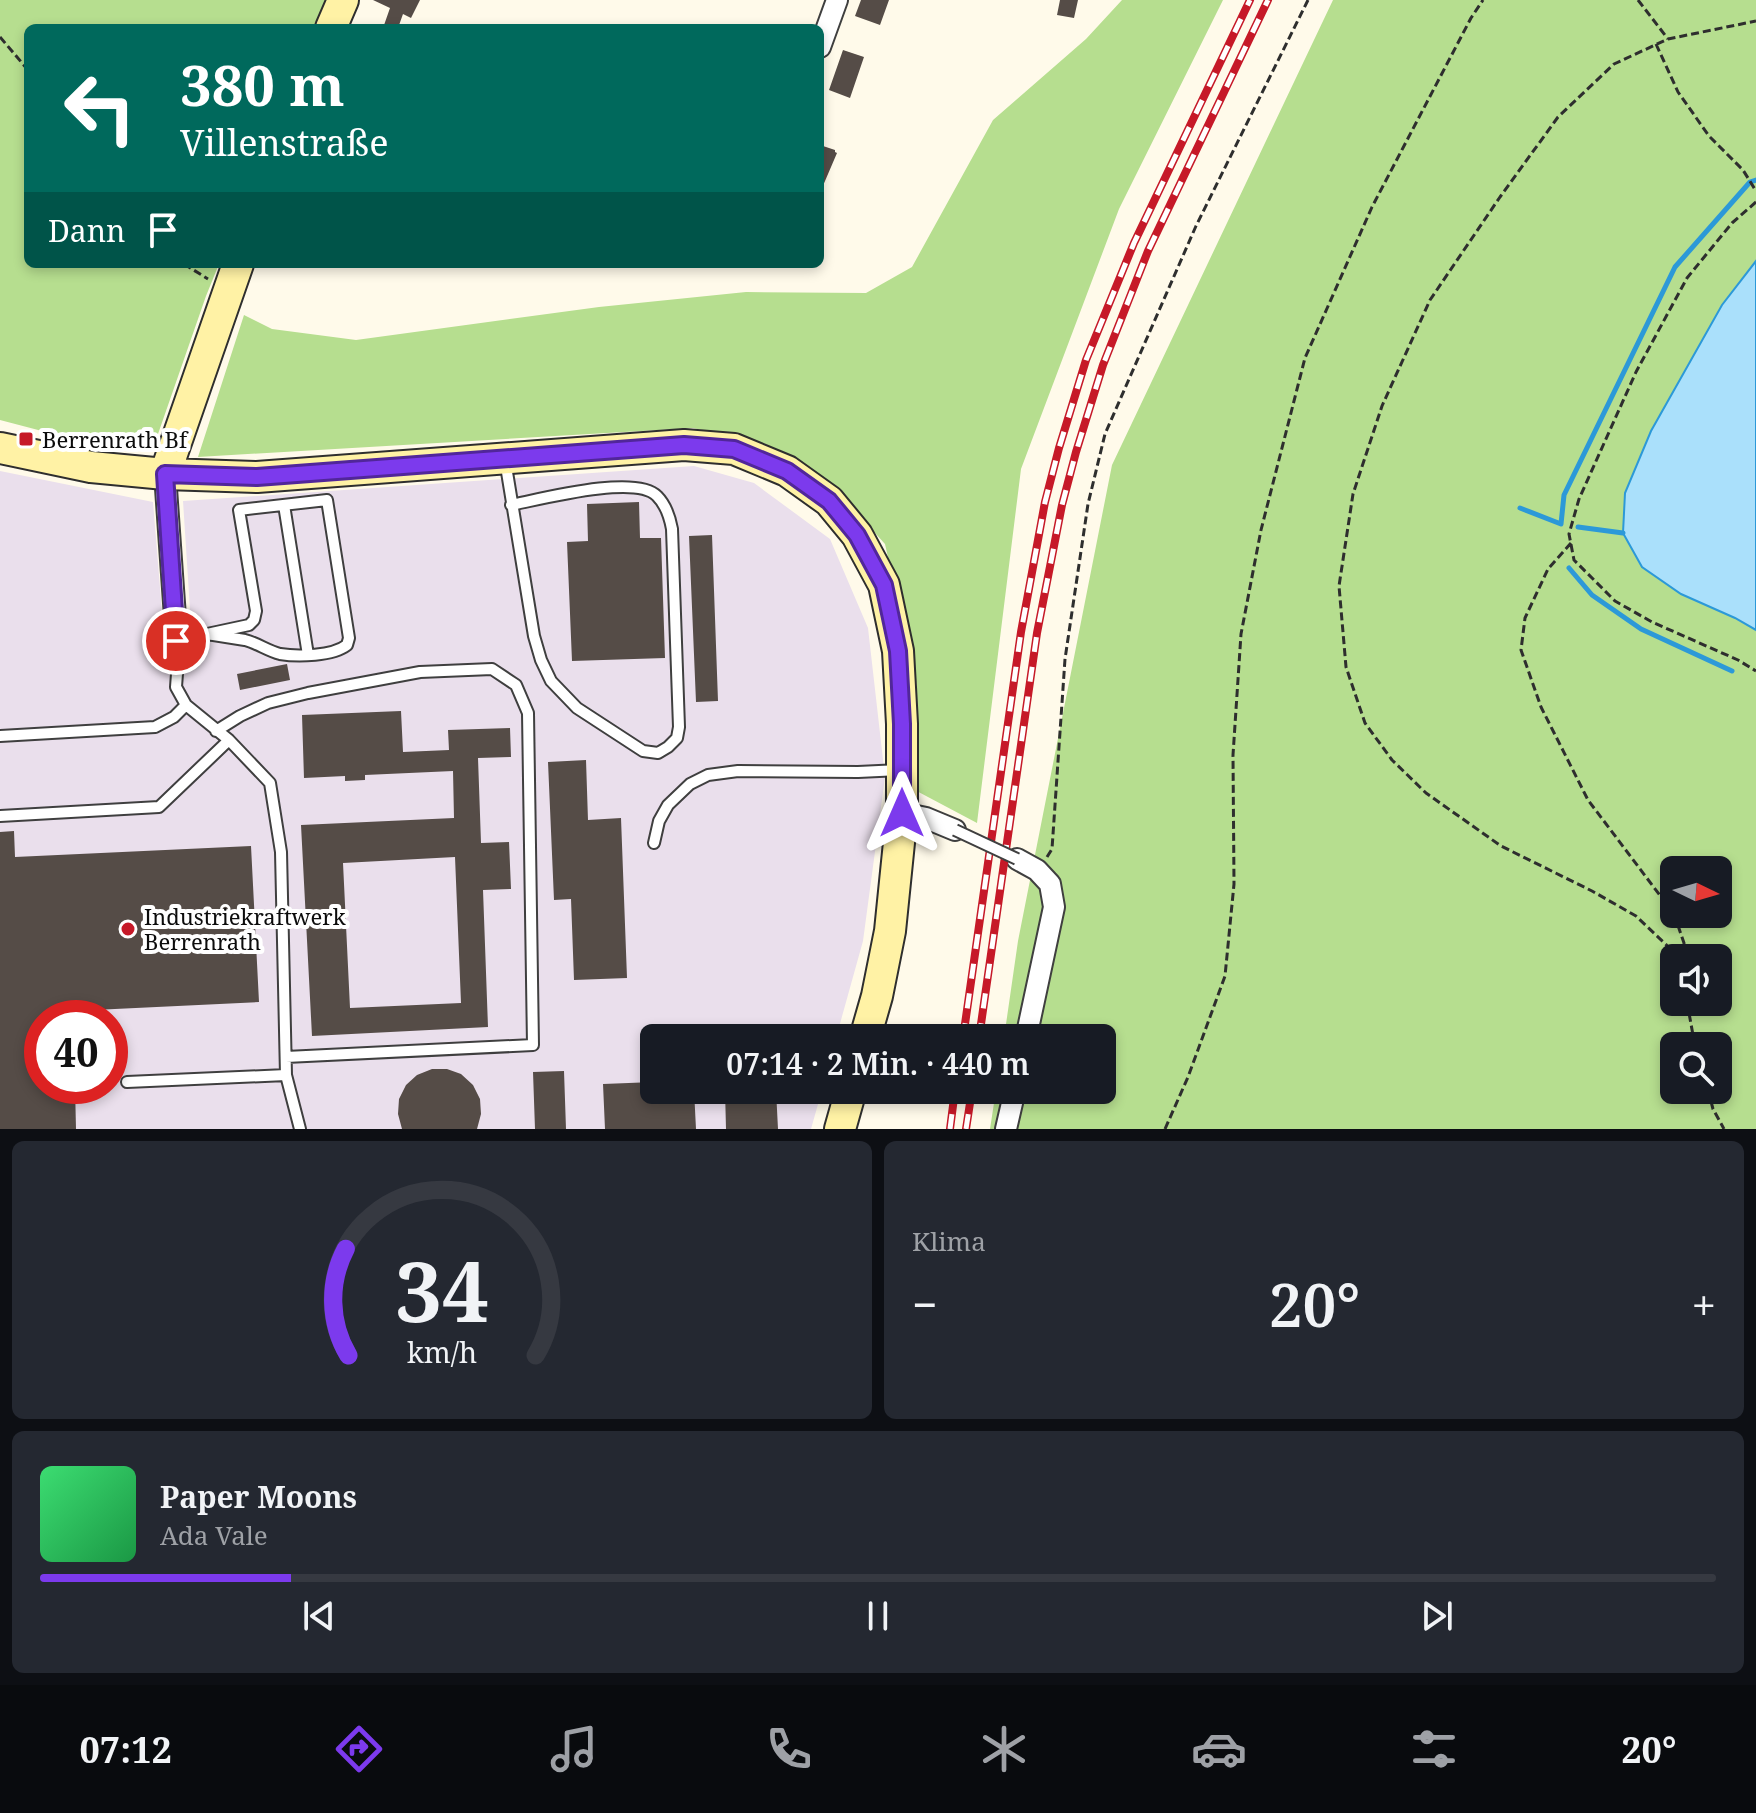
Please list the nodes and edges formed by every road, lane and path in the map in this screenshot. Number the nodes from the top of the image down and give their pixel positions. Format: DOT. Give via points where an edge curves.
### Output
graph roads {
  1 [pos="343,0"];
  2 [pos="837,0"];
  3 [pos="1308,0"];
  4 [pos="1483,0"];
  5 [pos="1638,0"];
  6 [pos="1756,21"];
  7 [pos="333,24"];
  8 [pos="824,36"];
  9 [pos="0,37"];
  10 [pos="1668,39"];
  11 [pos="1656,44"];
  12 [pos="24,65"];
  13 [pos="1756,191"];
  14 [pos="1756,202"];
  15 [pos="190,268"];
  16 [pos="234,274"];
  17 [pos="0,448"];
  18 [pos="504,458"];
  19 [pos="165,474"];
  20 [pos="284,505"];
  21 [pos="511,505"];
  22 [pos="1571,543"];
  23 [pos="176,631"];
  24 [pos="207,634"];
  25 [pos="308,655"];
  26 [pos="178,660"];
  27 [pos="1756,671"];
  28 [pos="186,705"];
  29 [pos="216,731"];
  30 [pos="0,736"];
  31 [pos="229,740"];
  32 [pos="902,770"];
  33 [pos="902,813"];
  34 [pos="0,816"];
  35 [pos="955,830"];
  36 [pos="654,843"];
  37 [pos="1017,859"];
  38 [pos="1037,870"];
  39 [pos="1660,895"];
  40 [pos="1667,944"];
  41 [pos="869,1024"];
  42 [pos="1029,1024"];
  43 [pos="286,1057"];
  44 [pos="286,1075"];
  45 [pos="128,1082"];
  46 [pos="847,1104"];
  47 [pos="1012,1104"];
  48 [pos="1712,1104"];
  49 [pos="300,1129"];
  50 [pos="840,1129"];
  51 [pos="1006,1129"];
  52 [pos="1165,1129"];
  53 [pos="1724,1129"];
  1 -- 7 [label="street"];
  2 -- 8 [label="street"];
  3 -- 38 [label="path" via="1196,226 1105,434 1088,504 1065,659 1052,849"];
  4 -- 52 [label="path" via="1372,207 1305,358 1261,530 1241,634 1233,755 1234,884 1225,976"];
  5 -- 10 [label="path"];
  6 -- 10 [label="path"];
  9 -- 12 [label="path"];
  10 -- 11 [label="path"];
  11 -- 13 [label="path" via="1678,92"];
  11 -- 40 [label="path" via="1614,64 1558,117 1430,300 1382,406 1353,494 1339,586 1346,667 1365,723 1392,760 1426,793 1501,846 1636,916"];
  14 -- 22 [label="path" via="1687,278 1636,372 1579,499"];
  15 -- 16 [label="path" via="205,278"];
  16 -- 19 [label="street"];
  17 -- 19 [label="street" via="91,467"];
  18 -- 19 [label="street" via="257,477"];
  18 -- 21 [label="lane"];
  18 -- 32 [label="street" via="684,445 734,449 787,471 829,501 857,535 884,585 898,651"];
  19 -- 23 [label="street"];
  20 -- 24 [label="lane" via="239,510 254,620"];
  20 -- 25 [label="lane"];
  20 -- 25 [label="lane" via="327,500 330,515 349,638 341,650"];
  21 -- 21 [label="lane" via="534,636 551,681 577,708 643,751 658,753 668,747 679,727 670,516 657,496 636,487"];
  22 -- 27 [label="path" via="1574,560 1615,601"];
  22 -- 39 [label="path" via="1548,569 1525,618 1521,650 1541,707 1588,800"];
  23 -- 24 [label="lane"];
  23 -- 26 [label="street"];
  24 -- 25 [label="lane" via="249,641 278,653"];
  26 -- 28 [label="lane" via="176,687"];
  28 -- 29 [label="lane"];
  28 -- 30 [label="lane" via="155,727"];
  29 -- 31 [label="lane"];
  29 -- 43 [label="lane" via="268,703 420,672 492,669 516,685 528,713 533,1045"];
  31 -- 34 [label="lane" via="159,807"];
  31 -- 43 [label="lane" via="270,783 281,852"];
  32 -- 33 [label="street"];
  32 -- 36 [label="lane" via="708,775 668,805"];
  33 -- 35 [label="street"];
  33 -- 41 [label="street" via="890,931"];
  35 -- 37 [label="lane, bridge"];
  37 -- 38 [label="street"];
  38 -- 42 [label="street" via="1050,884 1054,907"];
  43 -- 44 [label="lane"];
  44 -- 45 [label="lane"];
  44 -- 49 [label="lane"];
  46 -- 50 [label="street"];
  47 -- 51 [label="street"];
  48 -- 53 [label="path"];
}
